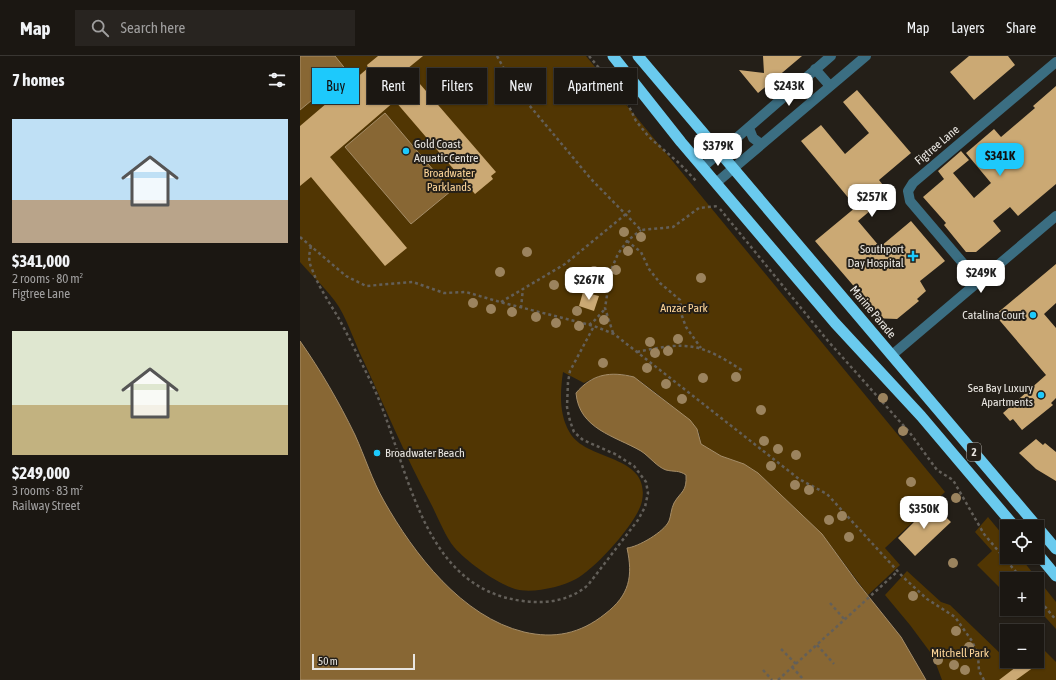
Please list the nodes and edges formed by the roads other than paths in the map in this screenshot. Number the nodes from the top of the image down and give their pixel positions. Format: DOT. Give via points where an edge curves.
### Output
graph roads {
  1 [pos="613,56"];
  2 [pos="638,56"];
  3 [pos="831,56"];
  4 [pos="866,56"];
  5 [pos="1056,62"];
  6 [pos="815,69"];
  7 [pos="830,86"];
  8 [pos="749,128"];
  9 [pos="761,144"];
  10 [pos="721,151"];
  11 [pos="703,167"];
  12 [pos="734,167"];
  13 [pos="716,183"];
  14 [pos="1056,216"];
  15 [pos="979,282"];
  16 [pos="892,355"];
  17 [pos="1009,520"];
  18 [pos="1056,549"];
  19 [pos="1044,562"];
  20 [pos="1056,576"];
  1 -- 11 [label="highway, 2"];
  2 -- 10 [label="highway, Marine Parade / 2"];
  3 -- 6 [label="street"];
  4 -- 7 [label="street"];
  5 -- 15 [label="street, Figtree Lane" via="910,187 910,201"];
  6 -- 7 [label="street"];
  6 -- 8 [label="street"];
  7 -- 9 [label="street"];
  8 -- 9 [label="street" via="753,138"];
  8 -- 10 [label="street"];
  9 -- 12 [label="street"];
  10 -- 11 [label="street"];
  10 -- 12 [label="highway, Marine Parade / 2"];
  11 -- 13 [label="highway, 2"];
  12 -- 13 [label="street"];
  12 -- 16 [label="highway, Marine Parade / 2"];
  13 -- 17 [label="highway, 2" via="835,323 921,416"];
  14 -- 15 [label="street"];
  15 -- 16 [label="street"];
  16 -- 18 [label="highway, Marine Parade / 2"];
  19 -- 20 [label="highway"];
}
